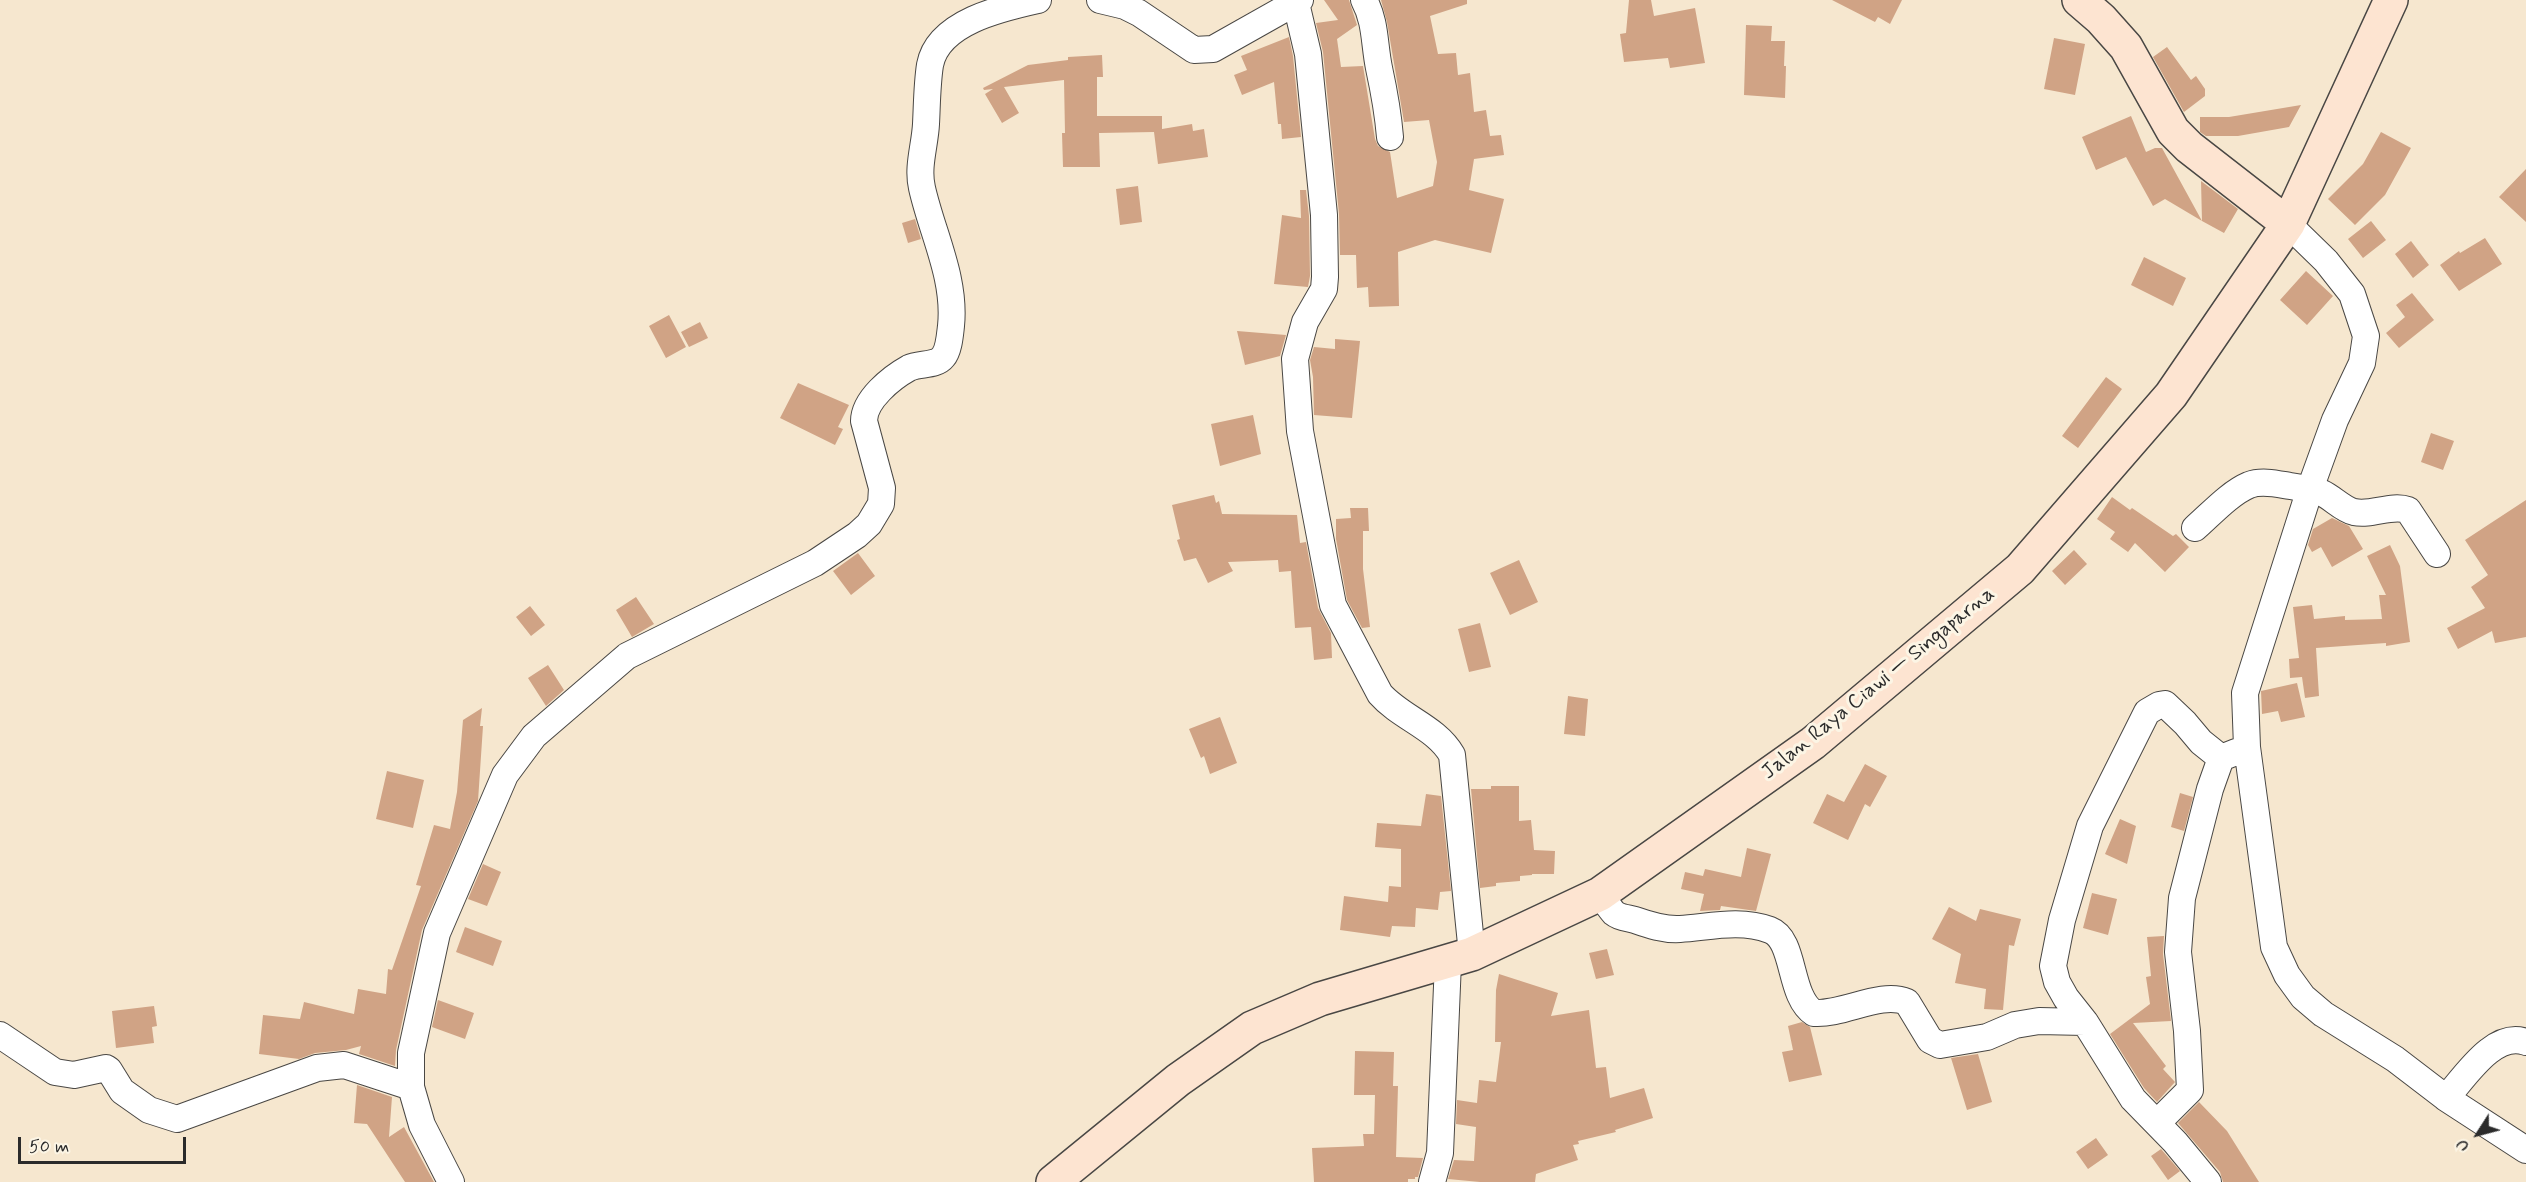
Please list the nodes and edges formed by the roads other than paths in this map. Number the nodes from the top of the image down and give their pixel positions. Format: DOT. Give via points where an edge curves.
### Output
graph roads {
  1 [pos="1038,0"];
  2 [pos="1100,0"];
  3 [pos="1364,0"];
  4 [pos="2079,0"];
  5 [pos="2391,0"];
  6 [pos="1298,1"];
  7 [pos="1390,137"];
  8 [pos="2288,224"];
  9 [pos="2310,489"];
  10 [pos="2195,528"];
  11 [pos="2437,554"];
  12 [pos="2247,747"];
  13 [pos="2221,758"];
  14 [pos="1600,894"];
  15 [pos="1460,958"];
  16 [pos="2085,1022"];
  17 [pos="0,1035"];
  18 [pos="2526,1042"];
  19 [pos="411,1087"];
  20 [pos="2446,1098"];
  21 [pos="2157,1123"];
  22 [pos="2526,1150"];
  23 [pos="451,1182"];
  24 [pos="1053,1182"];
  25 [pos="1432,1182"];
  26 [pos="2208,1182"];
  1 -- 19 [label="street" via="989,12 945,38 930,64 920,171 946,272 951,326 943,357 909,368 870,400 864,412 882,488 876,514 857,535 815,563 627,656 534,736 516,758 496,794 437,933 411,1053"];
  2 -- 6 [label="street" via="1125,6 1184,46 1203,51"];
  3 -- 7 [label="street" via="1373,25"];
  4 -- 8 [label="main road" via="2126,47 2173,131"];
  5 -- 8 [label="main road, Jalan Raya Ciawi — Singaparna"];
  6 -- 15 [label="street" via="1308,54 1324,215 1325,277 1324,289 1305,322 1295,359 1302,440 1335,610 1380,694 1439,738 1452,755"];
  8 -- 9 [label="street" via="2326,261 2352,294 2367,336 2362,363 2335,420"];
  8 -- 14 [label="main road, Jalan Raya Ciawi — Singaparna" via="2171,395 2020,569 1813,743"];
  9 -- 10 [label="street" via="2264,482 2249,485"];
  9 -- 11 [label="street" via="2359,513 2408,510"];
  9 -- 12 [label="street" via="2245,693"];
  12 -- 13 [label="street"];
  12 -- 20 [label="street" via="2274,947 2287,975 2303,997 2323,1014 2395,1059"];
  13 -- 16 [label="street" via="2165,704 2147,712 2137,728 2090,826 2062,920 2053,966 2066,998"];
  13 -- 21 [label="street" via="2182,898 2178,952 2190,1090"];
  14 -- 15 [label="main road, Jalan Raya Ciawi — Singaparna"];
  14 -- 16 [label="street" via="1620,917 1655,927 1678,930 1716,924 1772,931 1785,945 1792,975 1804,1003 1814,1013 1829,1014 1900,999 1907,1002 1930,1040 1940,1046 2039,1021"];
  15 -- 24 [label="main road, Jalan Raya Ciawi — Singaparna" via="1320,999 1252,1028 1178,1080"];
  15 -- 25 [label="street" via="1440,1153"];
  16 -- 21 [label="street" via="2133,1099"];
  17 -- 19 [label="street" via="55,1072 74,1075 106,1068 130,1097 149,1110 177,1119 317,1068 344,1065"];
  18 -- 20 [label="street" via="2516,1038 2497,1045"];
  19 -- 23 [label="street" via="422,1125"];
  20 -- 22 [label="street"];
  21 -- 26 [label="street"];
}
